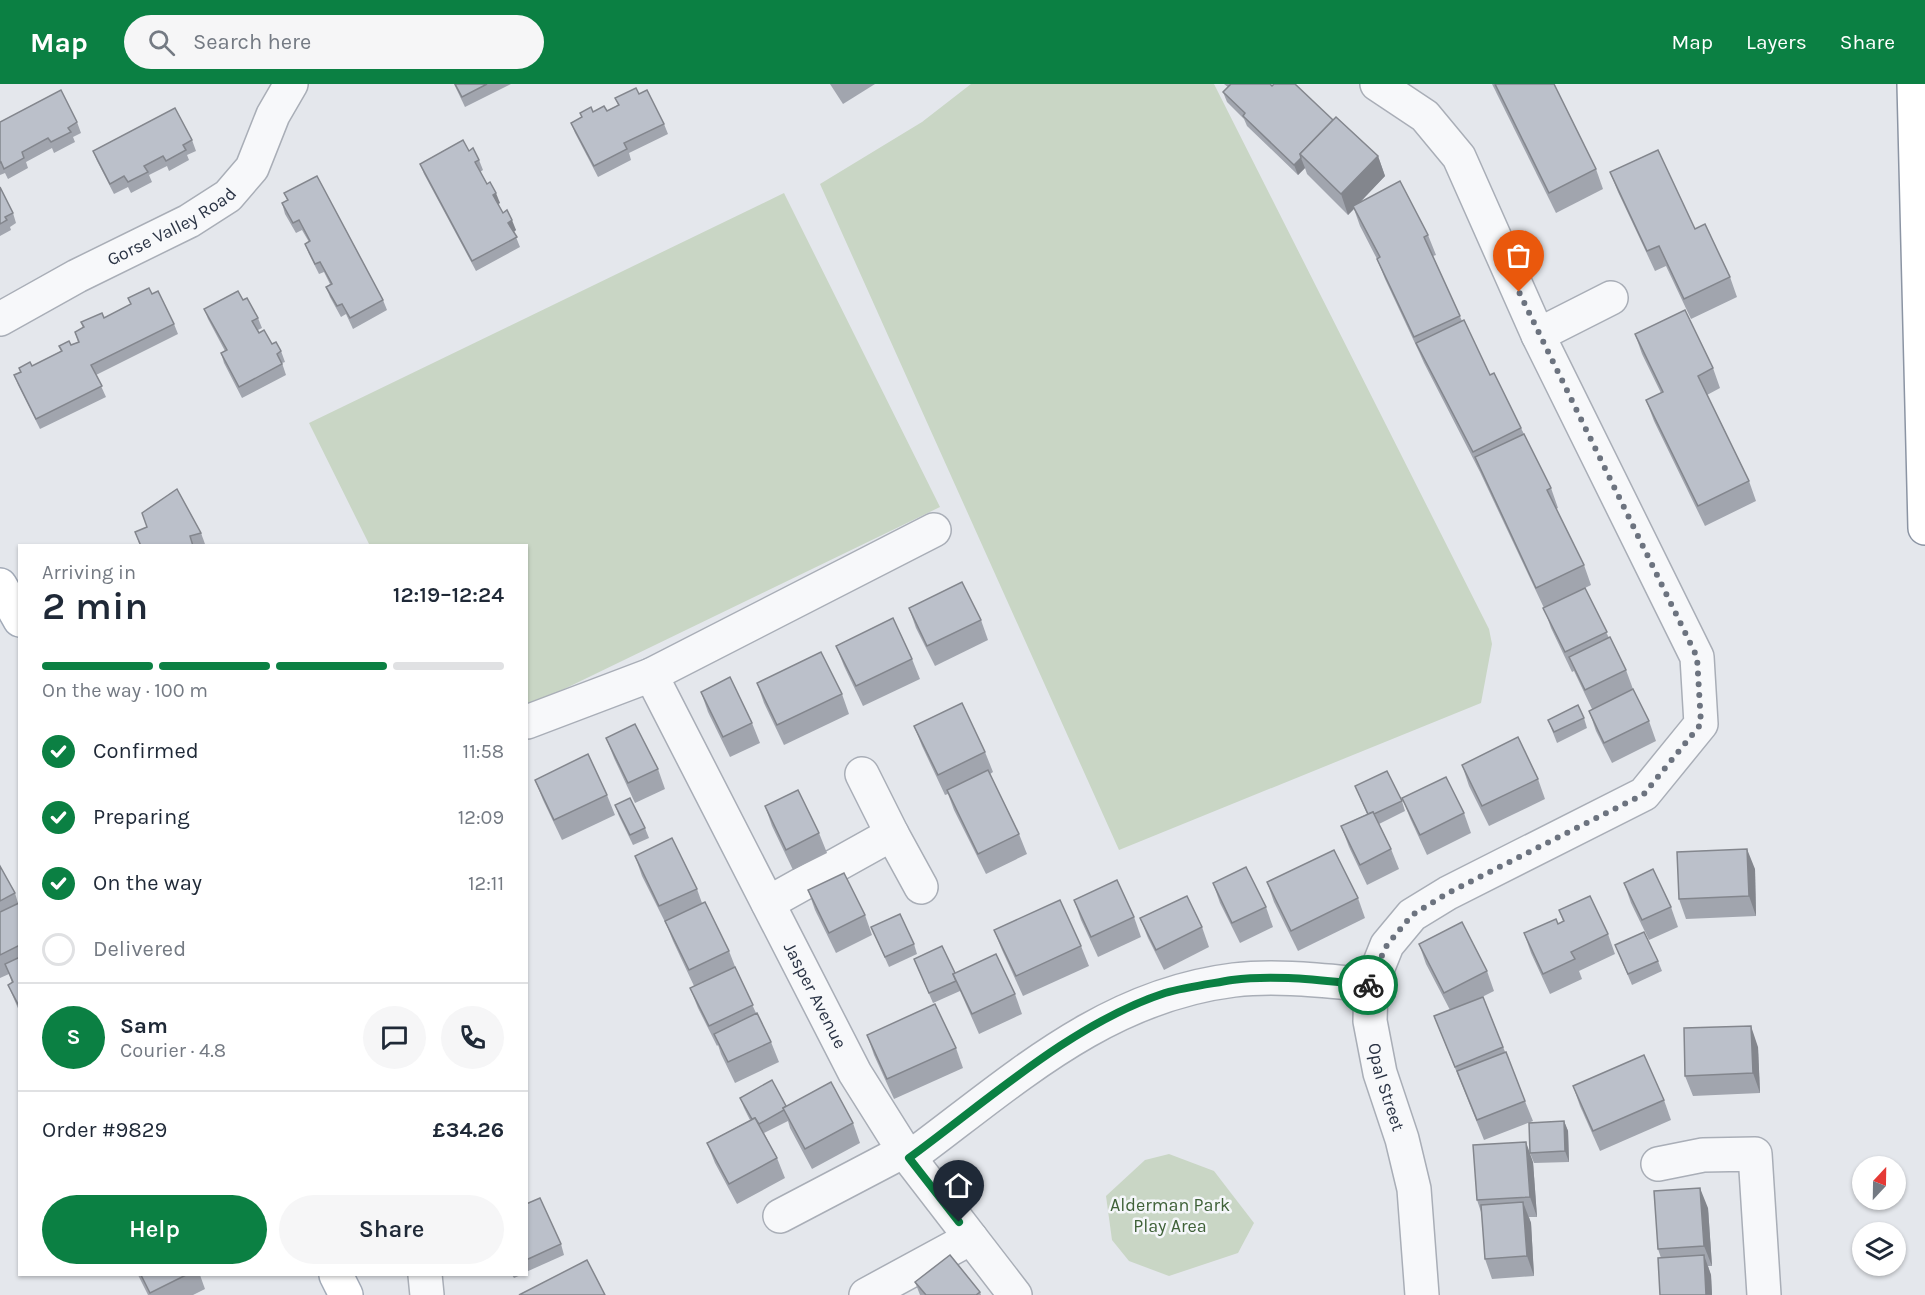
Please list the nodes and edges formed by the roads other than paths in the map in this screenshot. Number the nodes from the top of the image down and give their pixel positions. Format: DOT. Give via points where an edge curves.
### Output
graph roads {
  1 [pos="291,84"];
  2 [pos="1377,84"];
  3 [pos="1914,84"];
  4 [pos="1611,298"];
  5 [pos="0,319"];
  6 [pos="1538,335"];
  7 [pos="1925,528"];
  8 [pos="933,530"];
  9 [pos="0,585"];
  10 [pos="18,616"];
  11 [pos="651,675"];
  12 [pos="528,722"];
  13 [pos="862,774"];
  14 [pos="892,834"];
  15 [pos="921,887"];
  16 [pos="768,903"];
  17 [pos="1371,985"];
  18 [pos="907,1154"];
  19 [pos="1658,1164"];
  20 [pos="780,1216"];
  21 [pos="971,1238"];
  22 [pos="336,1276"];
  23 [pos="425,1276"];
  24 [pos="346,1295"];
  25 [pos="427,1295"];
  26 [pos="866,1295"];
  27 [pos="1015,1295"];
  28 [pos="1422,1295"];
  29 [pos="1764,1295"];
  1 -- 5 [label="street, Gorse Valley Road" via="273,115 252,168 228,196 189,222 76,276"];
  2 -- 6 [label="street, Opal Street" via="1425,116 1459,157"];
  3 -- 7 [label="main road"];
  4 -- 6 [label="street"];
  6 -- 17 [label="street, Opal Street" via="1697,657 1701,724 1644,794 1412,915 1387,945"];
  8 -- 11 [label="street"];
  9 -- 10 [label="main road"];
  11 -- 12 [label="street"];
  11 -- 16 [label="street, Jasper Avenue"];
  13 -- 14 [label="street"];
  14 -- 15 [label="street"];
  14 -- 16 [label="street"];
  16 -- 18 [label="street, Jasper Avenue" via="855,1073"];
  17 -- 18 [label="street" via="1254,979 1166,993 1106,1018 1064,1044"];
  17 -- 28 [label="street, Opal Street" via="1370,1021 1380,1073 1414,1189"];
  18 -- 20 [label="street"];
  18 -- 21 [label="street, Jasper Avenue"];
  19 -- 29 [label="street" via="1703,1155 1755,1154"];
  21 -- 26 [label="street"];
  21 -- 27 [label="street, Jasper Avenue"];
  22 -- 24 [label="main road"];
  23 -- 25 [label="street"];
}
